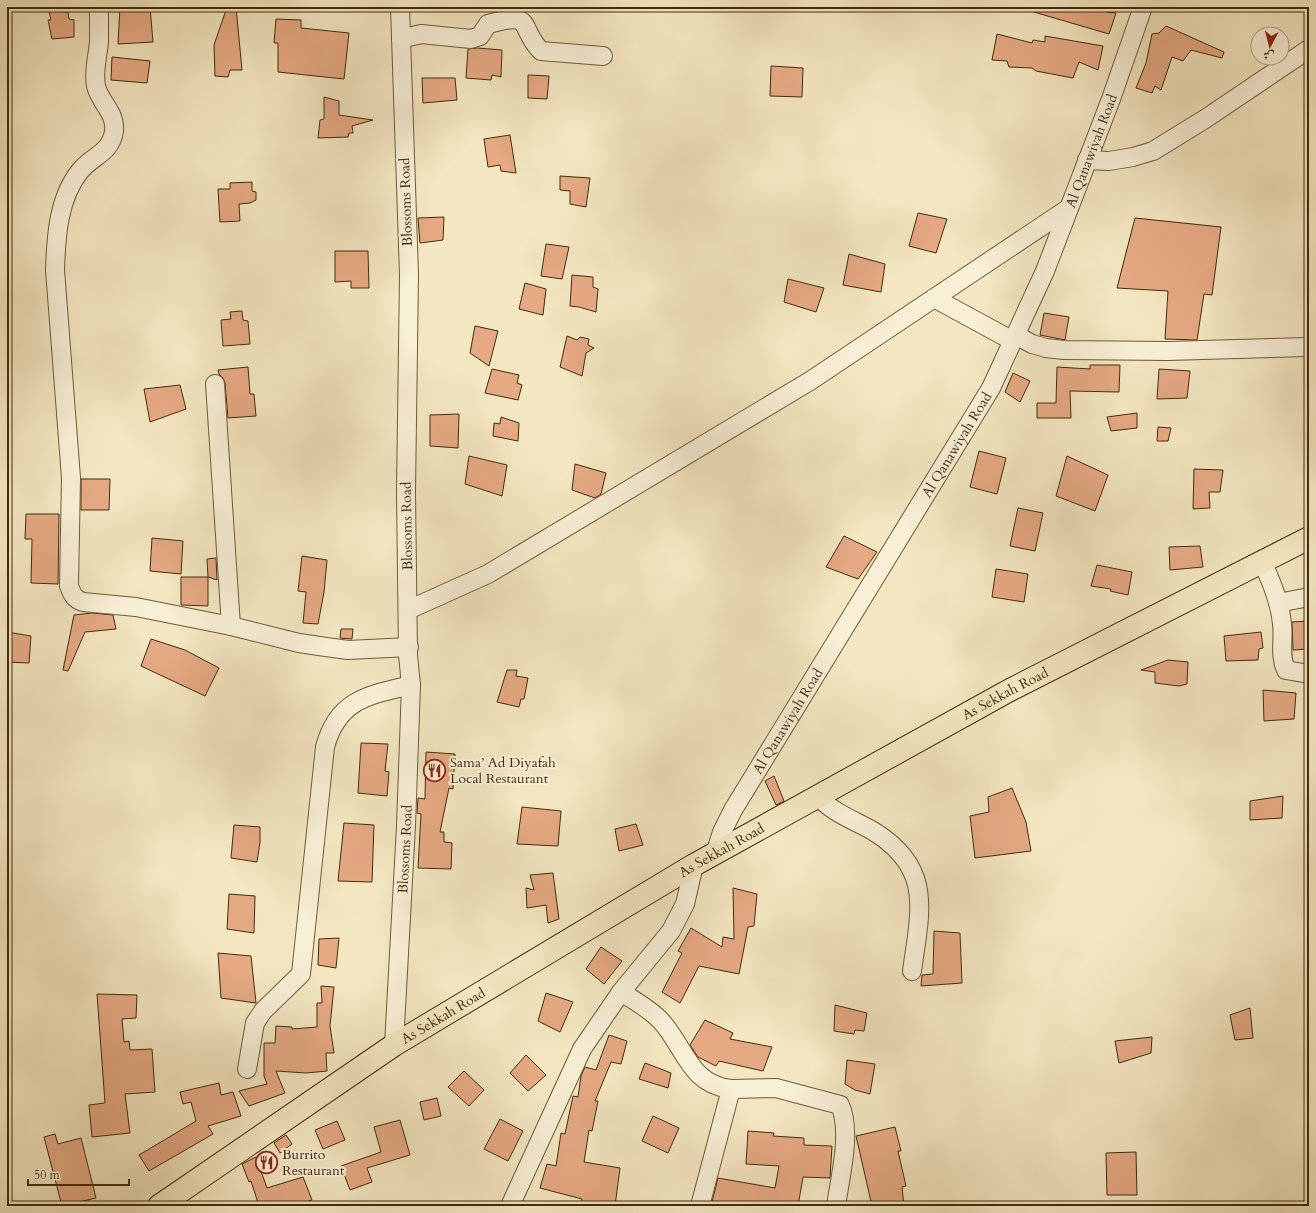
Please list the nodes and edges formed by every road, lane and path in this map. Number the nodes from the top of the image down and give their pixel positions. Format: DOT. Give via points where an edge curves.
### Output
graph roads {
  1 [pos="99,7"];
  2 [pos="400,7"];
  3 [pos="1143,7"];
  4 [pos="488,15"];
  5 [pos="401,39"];
  6 [pos="1309,49"];
  7 [pos="603,56"];
  8 [pos="1087,160"];
  9 [pos="1069,208"];
  10 [pos="934,298"];
  11 [pos="1014,338"];
  12 [pos="1309,347"];
  13 [pos="215,384"];
  14 [pos="1309,538"];
  15 [pos="1262,561"];
  16 [pos="1309,597"];
  17 [pos="1278,604"];
  18 [pos="408,610"];
  19 [pos="231,626"];
  20 [pos="409,647"];
  21 [pos="1309,674"];
  22 [pos="411,685"];
  23 [pos="817,795"];
  24 [pos="715,854"];
  25 [pos="694,865"];
  26 [pos="912,971"];
  27 [pos="621,992"];
  28 [pos="394,1044"];
  29 [pos="247,1069"];
  30 [pos="731,1089"];
  31 [pos="159,1206"];
  32 [pos="510,1206"];
  33 [pos="700,1206"];
  34 [pos="836,1206"];
  1 -- 19 [label="street" via="96,87 114,118 114,131 111,142 80,171 68,193 60,218 56,244 55,270 72,478 69,586 75,599 82,602 136,607"];
  2 -- 5 [label="street, Blossoms Road"];
  3 -- 8 [label="street, Al Qanawiyah Road"];
  4 -- 5 [label="street" via="480,36 471,39 421,34"];
  4 -- 7 [label="street" via="504,20 521,20 526,24 541,51"];
  5 -- 18 [label="street, Blossoms Road" via="409,275 406,491"];
  6 -- 8 [label="street" via="1194,127 1153,151 1109,161"];
  8 -- 9 [label="street, Al Qanawiyah Road"];
  9 -- 10 [label="street"];
  9 -- 11 [label="street, Al Qanawiyah Road" via="1033,300"];
  10 -- 11 [label="street"];
  10 -- 18 [label="street" via="810,381 551,537 488,574"];
  11 -- 12 [label="street" via="1046,348 1064,350 1168,351"];
  11 -- 24 [label="street, Al Qanawiyah Road" via="991,388 733,810"];
  13 -- 19 [label="street"];
  14 -- 15 [label="main road, As Sekkah Road"];
  15 -- 17 [label="street"];
  15 -- 23 [label="main road, As Sekkah Road" via="1010,690"];
  16 -- 17 [label="street"];
  17 -- 21 [label="street" via="1283,625 1282,662 1286,670"];
  18 -- 20 [label="street, Blossoms Road"];
  19 -- 20 [label="street" via="299,643 348,650"];
  20 -- 22 [label="street, Blossoms Road"];
  22 -- 28 [label="street, Blossoms Road"];
  22 -- 29 [label="street" via="365,696 344,712 330,730 325,746 301,974 263,1011 255,1023"];
  23 -- 24 [label="main road, As Sekkah Road"];
  23 -- 26 [label="street" via="838,814 873,832 892,846 902,855 916,879 921,906"];
  24 -- 25 [label="main road, As Sekkah Road"];
  25 -- 27 [label="street" via="685,904 671,930"];
  25 -- 28 [label="main road, As Sekkah Road"];
  27 -- 30 [label="street" via="661,1022 701,1077 720,1088"];
  27 -- 32 [label="street" via="582,1049"];
  28 -- 31 [label="main road, As Sekkah Road"];
  30 -- 33 [label="street"];
  30 -- 34 [label="street" via="776,1088 840,1105 845,1134"];
}
